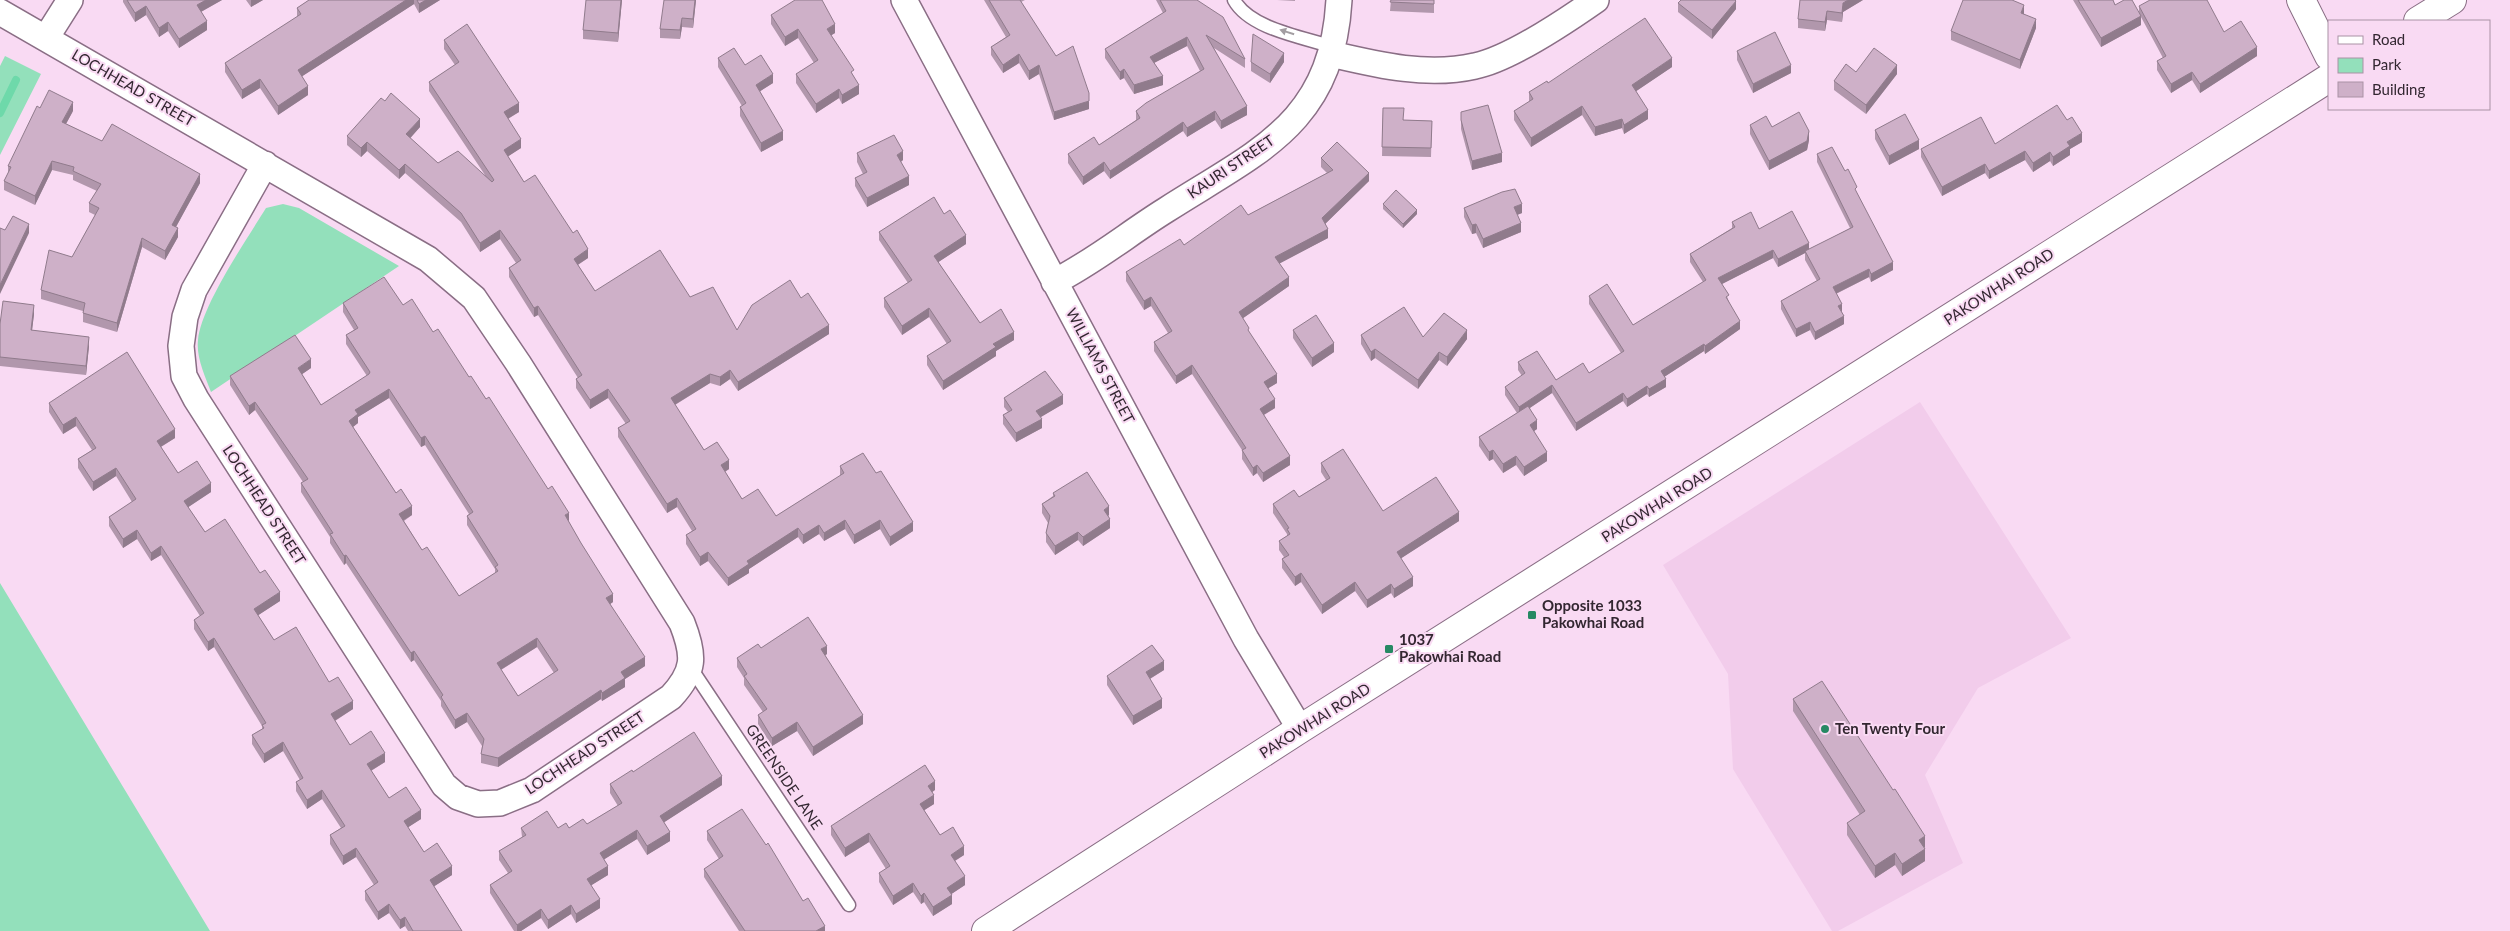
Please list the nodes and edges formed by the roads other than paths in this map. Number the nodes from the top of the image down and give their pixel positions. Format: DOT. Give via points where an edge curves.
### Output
graph roads {
  1 [pos="70,0"];
  2 [pos="904,0"];
  3 [pos="1234,0"];
  4 [pos="1339,0"];
  5 [pos="1596,0"];
  6 [pos="2301,0"];
  7 [pos="2452,0"];
  8 [pos="0,12"];
  9 [pos="2420,20"];
  10 [pos="46,38"];
  11 [pos="1332,51"];
  12 [pos="2328,54"];
  13 [pos="2328,79"];
  14 [pos="265,164"];
  15 [pos="1054,282"];
  16 [pos="691,668"];
  17 [pos="1300,729"];
  18 [pos="849,905"];
  19 [pos="986,931"];
  1 -- 10 [label="street"];
  2 -- 15 [label="street, WILLIAMS STREET"];
  11 -- 3 [label="lane, one-way" via="1255,21 1240,10"];
  4 -- 11 [label="street, KAURI STREET"];
  5 -- 11 [label="street" via="1514,50 1477,66 1444,71 1396,68"];
  6 -- 12 [label="main road"];
  7 -- 9 [label="main road"];
  8 -- 10 [label="street, LOCHHEAD STREET"];
  10 -- 14 [label="street, LOCHHEAD STREET"];
  11 -- 15 [label="street, KAURI STREET" via="1317,90 1302,112 1281,133 1250,157"];
  13 -- 17 [label="main road, PAKOWHAI ROAD"];
  14 -- 16 [label="street, LOCHHEAD STREET" via="428,259 474,298 682,624 690,644"];
  14 -- 16 [label="street, LOCHHEAD STREET" via="194,290 185,317 181,346 184,376 444,785 458,797 478,804 500,803 532,790 671,697"];
  15 -- 17 [label="street, WILLIAMS STREET" via="1246,639"];
  16 -- 18 [label="lane, GREENSIDE LANE"];
  17 -- 19 [label="main road, PAKOWHAI ROAD"];
}
